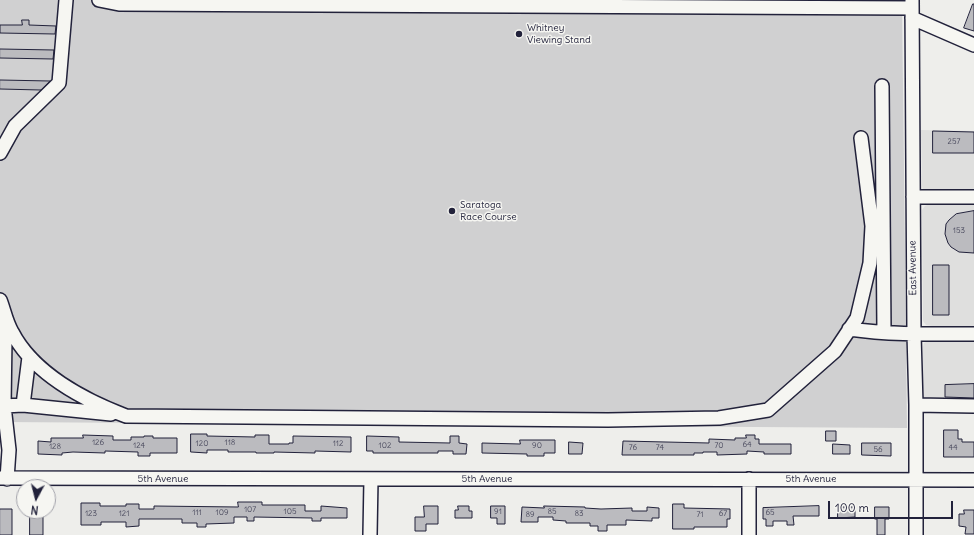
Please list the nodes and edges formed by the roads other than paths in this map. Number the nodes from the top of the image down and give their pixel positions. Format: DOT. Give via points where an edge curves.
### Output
graph roads {
  1 [pos="66,0"];
  2 [pos="99,0"];
  3 [pos="275,3"];
  4 [pos="391,3"];
  5 [pos="516,3"];
  6 [pos="622,3"];
  7 [pos="688,4"];
  8 [pos="723,4"];
  9 [pos="834,4"];
  10 [pos="862,4"];
  11 [pos="912,9"];
  12 [pos="974,45"];
  13 [pos="882,86"];
  14 [pos="861,138"];
  15 [pos="0,153"];
  16 [pos="913,197"];
  17 [pos="974,197"];
  18 [pos="0,300"];
  19 [pos="0,324"];
  20 [pos="850,329"];
  21 [pos="884,332"];
  22 [pos="914,334"];
  23 [pos="974,334"];
  24 [pos="29,357"];
  25 [pos="22,405"];
  26 [pos="916,405"];
  27 [pos="2,406"];
  28 [pos="974,406"];
  29 [pos="126,416"];
  30 [pos="4,478"];
  31 [pos="372,479"];
  32 [pos="916,479"];
  33 [pos="749,480"];
  34 [pos="974,480"];
  35 [pos="370,535"];
  36 [pos="749,535"];
  37 [pos="916,535"];
  1 -- 15 [label="street" via="59,83 15,126"];
  2 -- 3 [label="street" via="119,4"];
  3 -- 4 [label="street"];
  4 -- 5 [label="street"];
  5 -- 6 [label="street"];
  6 -- 7 [label="street"];
  7 -- 8 [label="street"];
  8 -- 9 [label="street"];
  9 -- 10 [label="street"];
  10 -- 11 [label="street"];
  11 -- 12 [label="street"];
  11 -- 16 [label="street, East Avenue"];
  13 -- 21 [label="street"];
  14 -- 20 [label="street" via="872,226 870,263 857,318"];
  16 -- 17 [label="street"];
  16 -- 22 [label="street, East Avenue"];
  18 -- 24 [label="street" via="11,332"];
  19 -- 27 [label="street" via="5,338"];
  20 -- 21 [label="street"];
  20 -- 29 [label="street" via="835,351 768,410 719,418 600,420"];
  21 -- 22 [label="street"];
  22 -- 23 [label="street"];
  22 -- 26 [label="street, East Avenue"];
  24 -- 25 [label="street"];
  24 -- 29 [label="street" via="75,392"];
  25 -- 27 [label="street"];
  25 -- 29 [label="street"];
  26 -- 28 [label="street"];
  26 -- 32 [label="street, East Avenue"];
  27 -- 30 [label="street" via="9,450"];
  30 -- 31 [label="street, 5th Avenue"];
  31 -- 33 [label="street, 5th Avenue"];
  31 -- 35 [label="street"];
  32 -- 33 [label="street, 5th Avenue"];
  32 -- 34 [label="street, 5th Avenue"];
  32 -- 37 [label="street, East Avenue"];
  33 -- 36 [label="street"];
}
